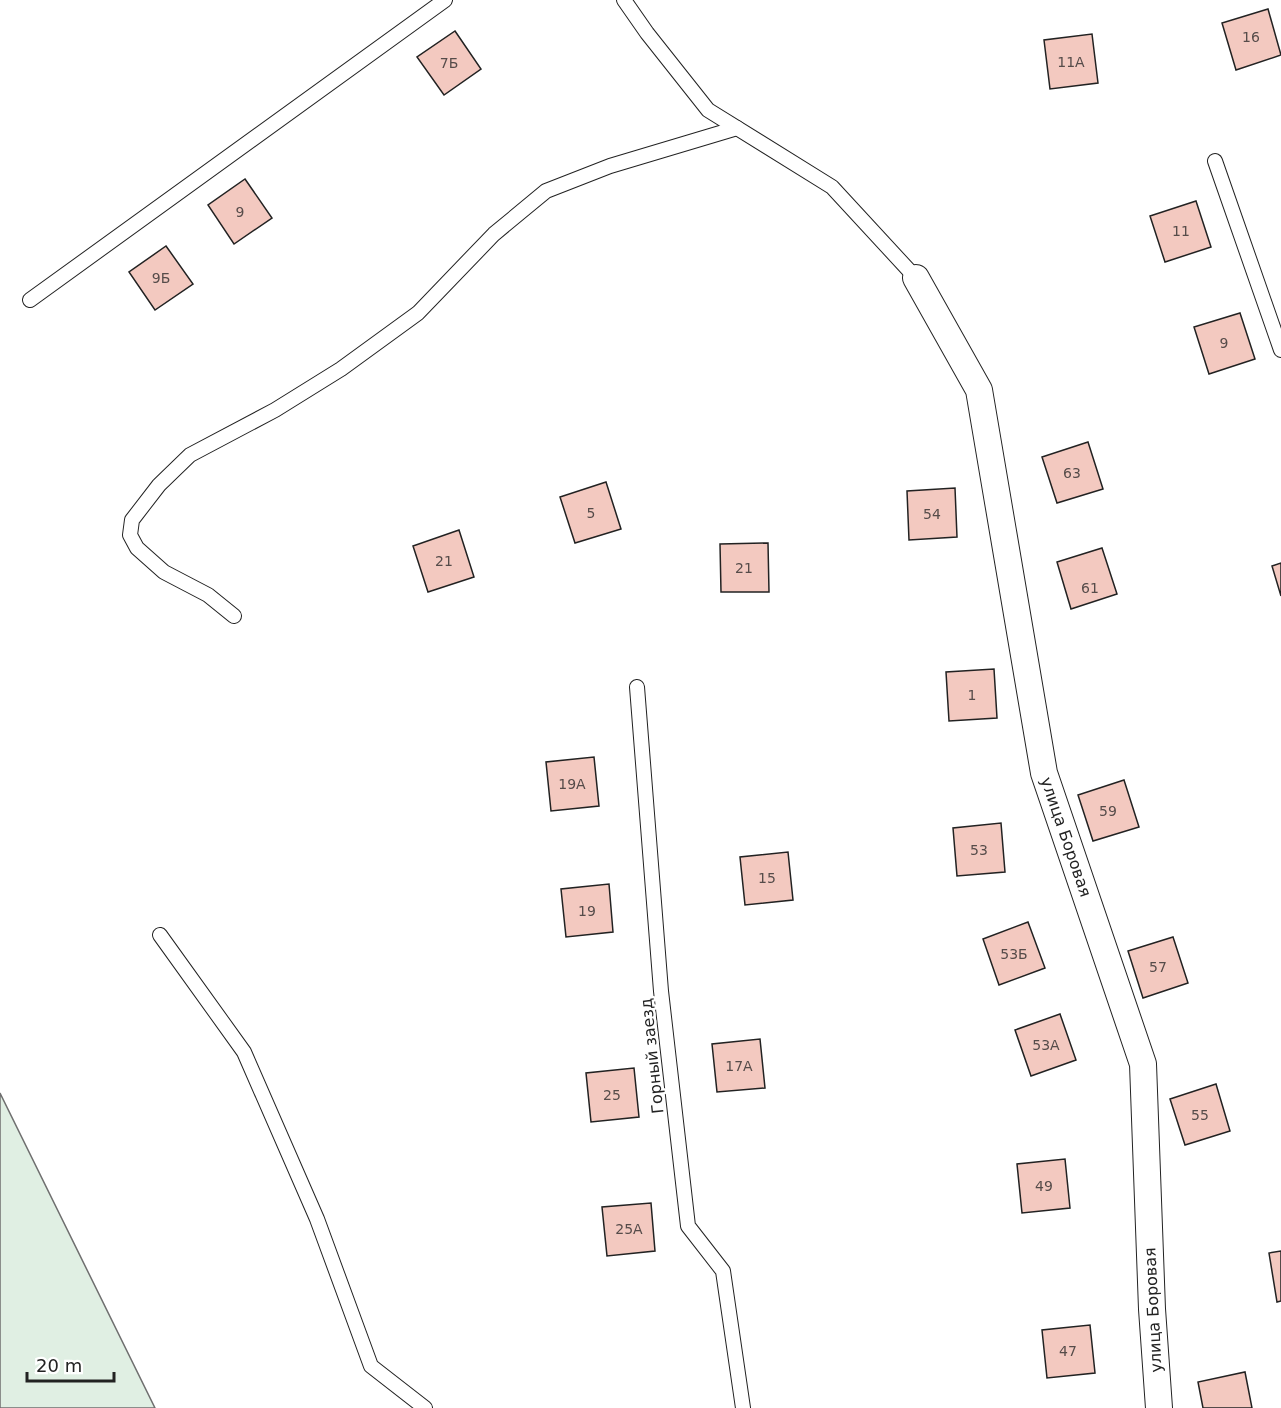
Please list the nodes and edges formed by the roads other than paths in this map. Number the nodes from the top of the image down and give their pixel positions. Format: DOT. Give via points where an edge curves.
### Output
graph roads {
  1 [pos="445,0"];
  2 [pos="624,0"];
  3 [pos="737,128"];
  4 [pos="1215,161"];
  5 [pos="916,278"];
  6 [pos="30,300"];
  7 [pos="1281,350"];
  8 [pos="234,616"];
  9 [pos="636,687"];
  10 [pos="160,935"];
  11 [pos="425,1408"];
  12 [pos="743,1408"];
  13 [pos="1159,1408"];
  1 -- 6 [label="lane"];
  2 -- 3 [label="lane" via="708,110"];
  3 -- 5 [label="lane" via="832,187"];
  3 -- 8 [label="lane" via="610,166 546,191 494,234 418,313 322,381 190,455 159,485 132,520 130,535 137,548 164,572 208,595"];
  4 -- 7 [label="lane"];
  5 -- 13 [label="street, улица Боровая" via="979,390 1044,773 1143,1064"];
  9 -- 12 [label="lane, Горный заезд" via="661,991 688,1226 723,1271"];
  10 -- 11 [label="lane" via="244,1052 317,1219 371,1366"];
}
